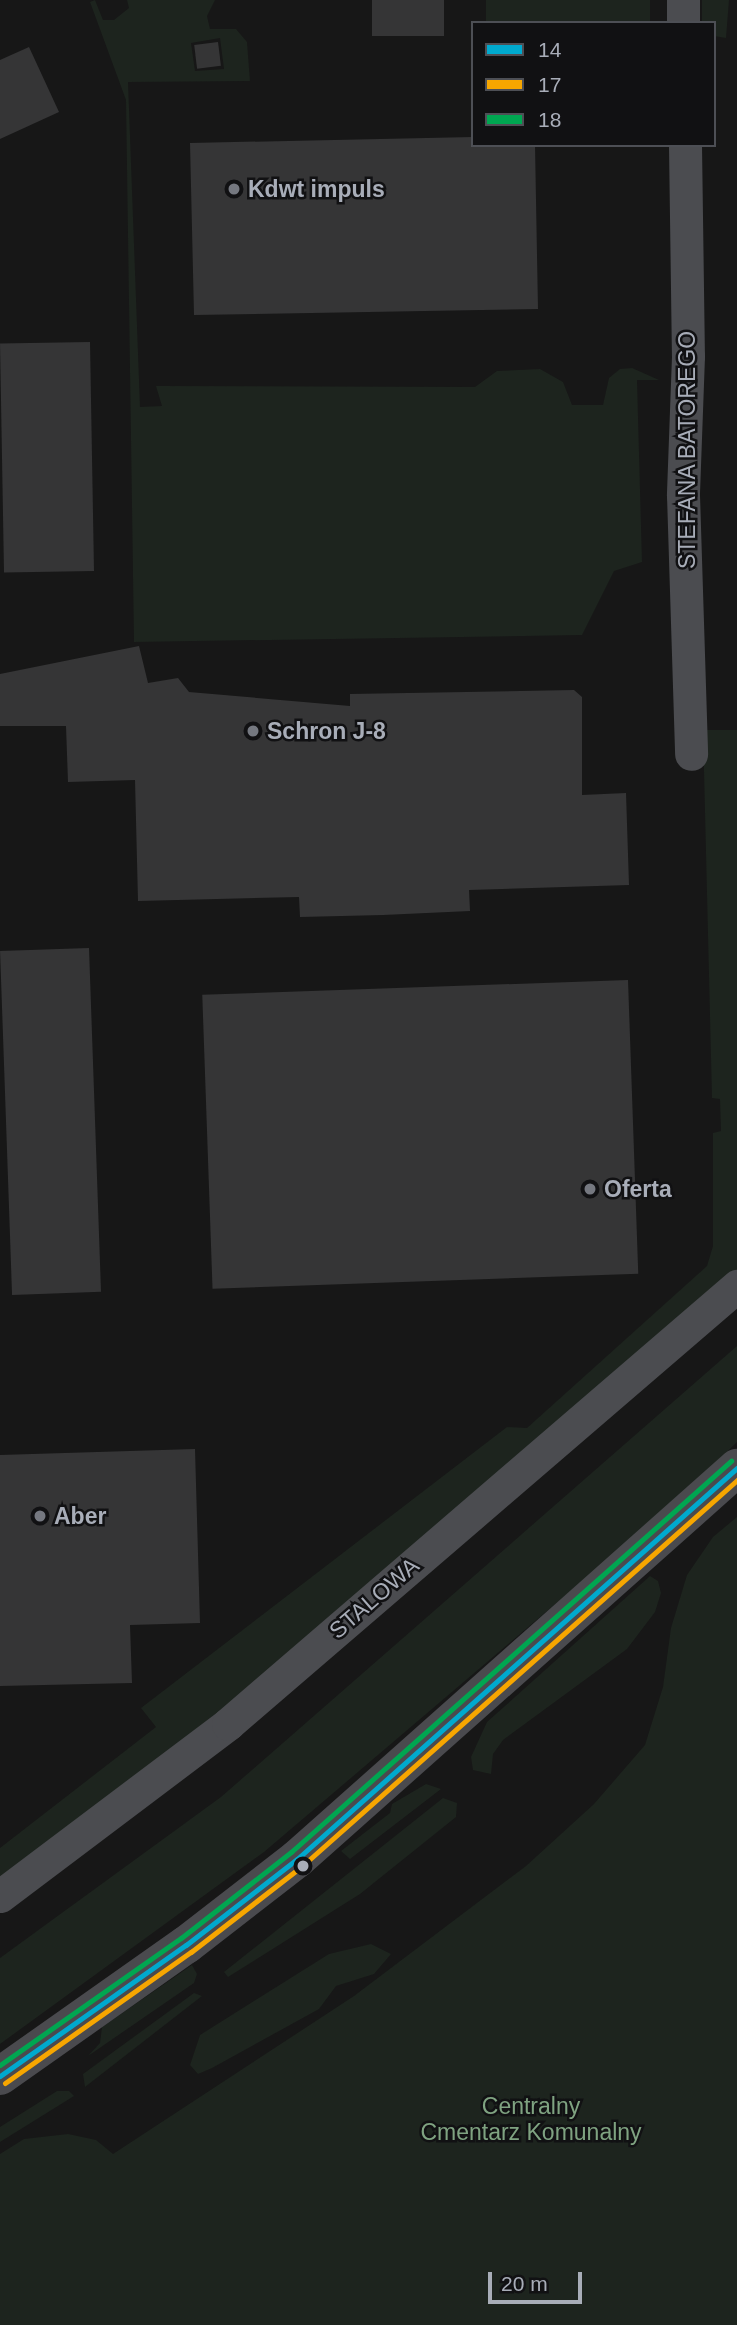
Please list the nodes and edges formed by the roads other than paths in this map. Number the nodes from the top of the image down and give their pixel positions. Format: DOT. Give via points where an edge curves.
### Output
graph roads {
  1 [pos="683,0"];
  2 [pos="683,21"];
  3 [pos="685,147"];
  4 [pos="691,754"];
  5 [pos="737,1286"];
  6 [pos="737,1468"];
  7 [pos="0,1896"];
  8 [pos="0,2076"];
  1 -- 2 [label="street"];
  3 -- 4 [label="street, STEFANA BATOREGO" via="688,356 683,495"];
  5 -- 7 [label="street, STALOWA" via="228,1724"];
  6 -- 8 [label="street" via="297,1859 187,1945"];
}
